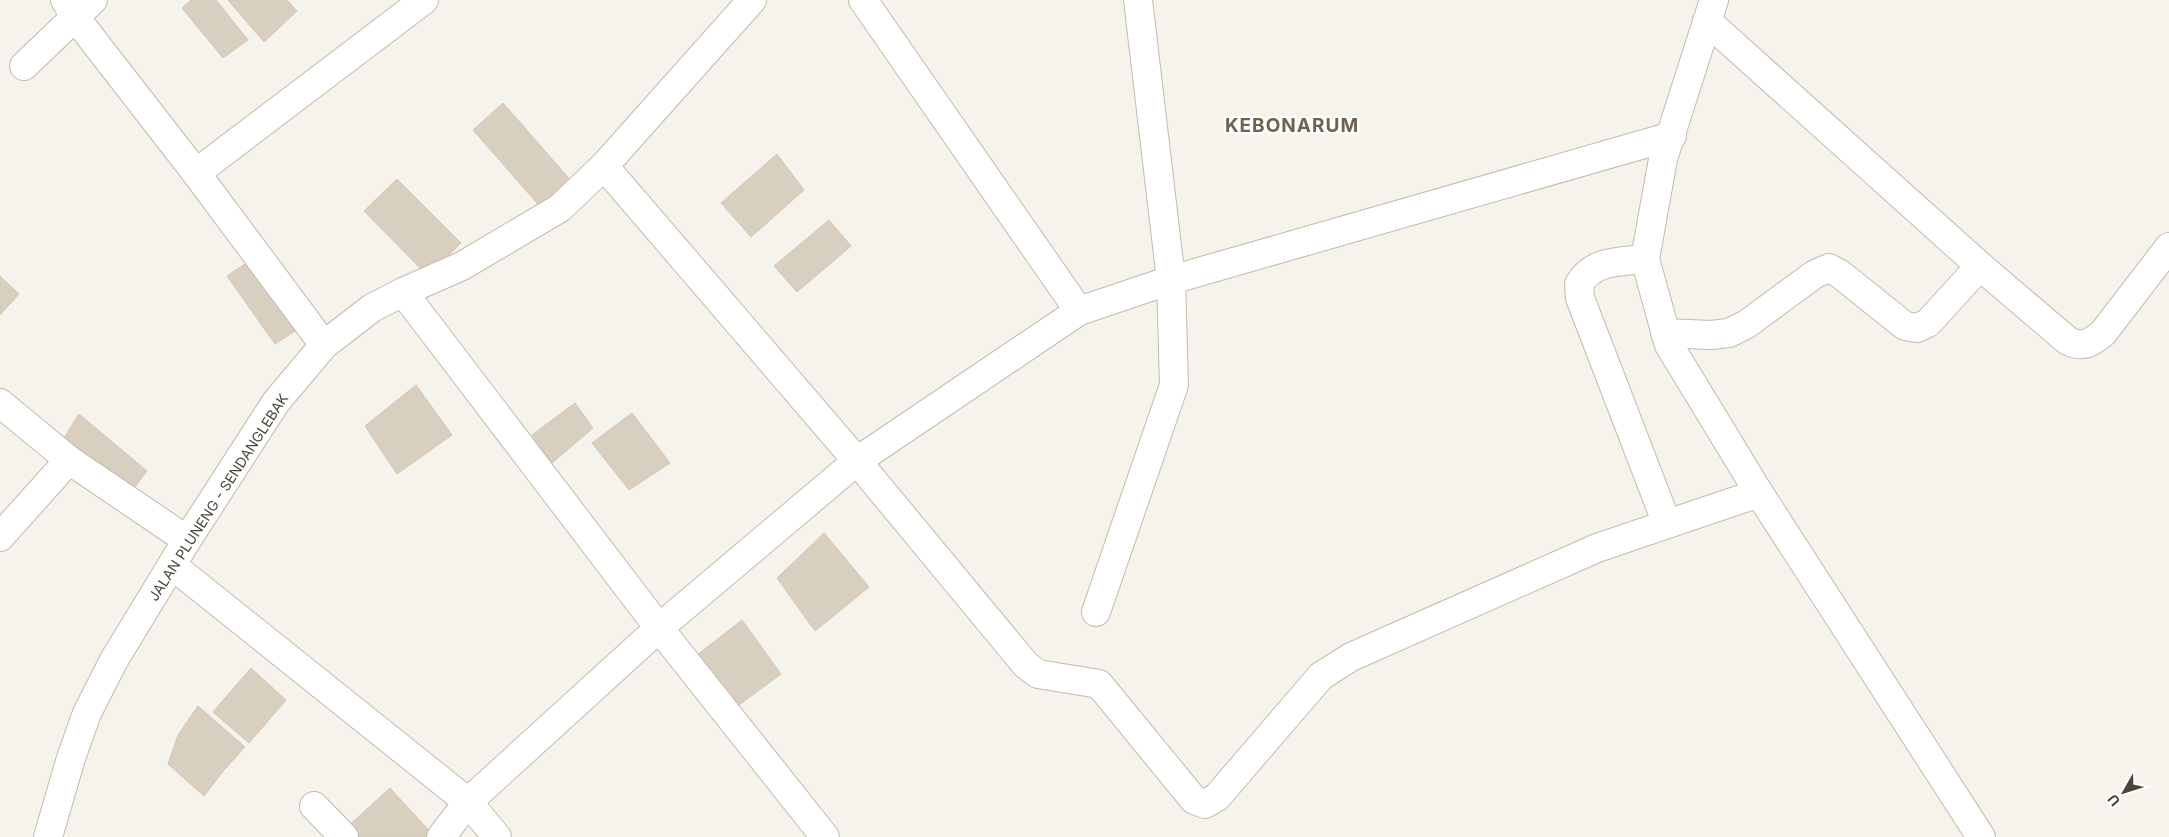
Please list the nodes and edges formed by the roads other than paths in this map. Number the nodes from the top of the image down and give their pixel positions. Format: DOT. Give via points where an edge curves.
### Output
graph roads {
  1 [pos="424,0"];
  2 [pos="752,0"];
  3 [pos="863,0"];
  4 [pos="1138,0"];
  5 [pos="78,6"];
  6 [pos="1711,10"];
  7 [pos="24,66"];
  8 [pos="1672,136"];
  9 [pos="604,166"];
  10 [pos="196,173"];
  11 [pos="2169,247"];
  12 [pos="1645,259"];
  13 [pos="1980,266"];
  14 [pos="1171,280"];
  15 [pos="403,292"];
  16 [pos="1079,311"];
  17 [pos="1665,333"];
  18 [pos="324,346"];
  19 [pos="0,403"];
  20 [pos="69,460"];
  21 [pos="857,461"];
  22 [pos="1759,493"];
  23 [pos="1667,524"];
  24 [pos="0,537"];
  25 [pos="187,540"];
  26 [pos="172,566"];
  27 [pos="1096,612"];
  28 [pos="658,628"];
  29 [pos="468,802"];
  30 [pos="314,806"];
  31 [pos="48,837"];
  32 [pos="344,837"];
  33 [pos="441,837"];
  34 [pos="496,837"];
  35 [pos="825,837"];
  36 [pos="1981,837"];
  1 -- 10 [label="street"];
  2 -- 9 [label="street, JALAN PLUNENG - SENDANGLEBAK"];
  3 -- 16 [label="street"];
  4 -- 14 [label="street"];
  5 -- 7 [label="street"];
  5 -- 10 [label="street"];
  6 -- 8 [label="street"];
  6 -- 13 [label="street"];
  8 -- 12 [label="street" via="1663,160"];
  8 -- 14 [label="street"];
  9 -- 15 [label="street, JALAN PLUNENG - SENDANGLEBAK" via="560,208 462,266"];
  9 -- 21 [label="street"];
  10 -- 18 [label="street"];
  11 -- 13 [label="street" via="2103,332 2083,346 2068,341"];
  12 -- 17 [label="street"];
  12 -- 23 [label="street" via="1596,266 1589,270 1579,284 1580,298"];
  13 -- 17 [label="street" via="1928,323 1917,328 1906,326 1829,268 1815,274 1747,324 1729,333"];
  14 -- 16 [label="street"];
  14 -- 27 [label="street" via="1174,385"];
  15 -- 18 [label="street, JALAN PLUNENG - SENDANGLEBAK" via="372,308"];
  15 -- 28 [label="street"];
  16 -- 21 [label="street"];
  17 -- 22 [label="street" via="1669,345"];
  18 -- 25 [label="street, JALAN PLUNENG - SENDANGLEBAK" via="276,402"];
  19 -- 20 [label="street"];
  20 -- 24 [label="street"];
  20 -- 25 [label="street"];
  21 -- 23 [label="street" via="1026,664 1038,674 1098,684 1194,800 1205,804 1217,797 1321,676 1351,657 1597,548"];
  21 -- 28 [label="street"];
  22 -- 23 [label="street"];
  22 -- 36 [label="street"];
  25 -- 26 [label="street, JALAN PLUNENG - SENDANGLEBAK"];
  26 -- 29 [label="street"];
  26 -- 31 [label="street, JALAN PLUNENG - SENDANGLEBAK" via="114,660 87,713"];
  28 -- 29 [label="street"];
  28 -- 35 [label="street"];
  29 -- 33 [label="street"];
  29 -- 34 [label="street"];
  30 -- 32 [label="street"];
}
